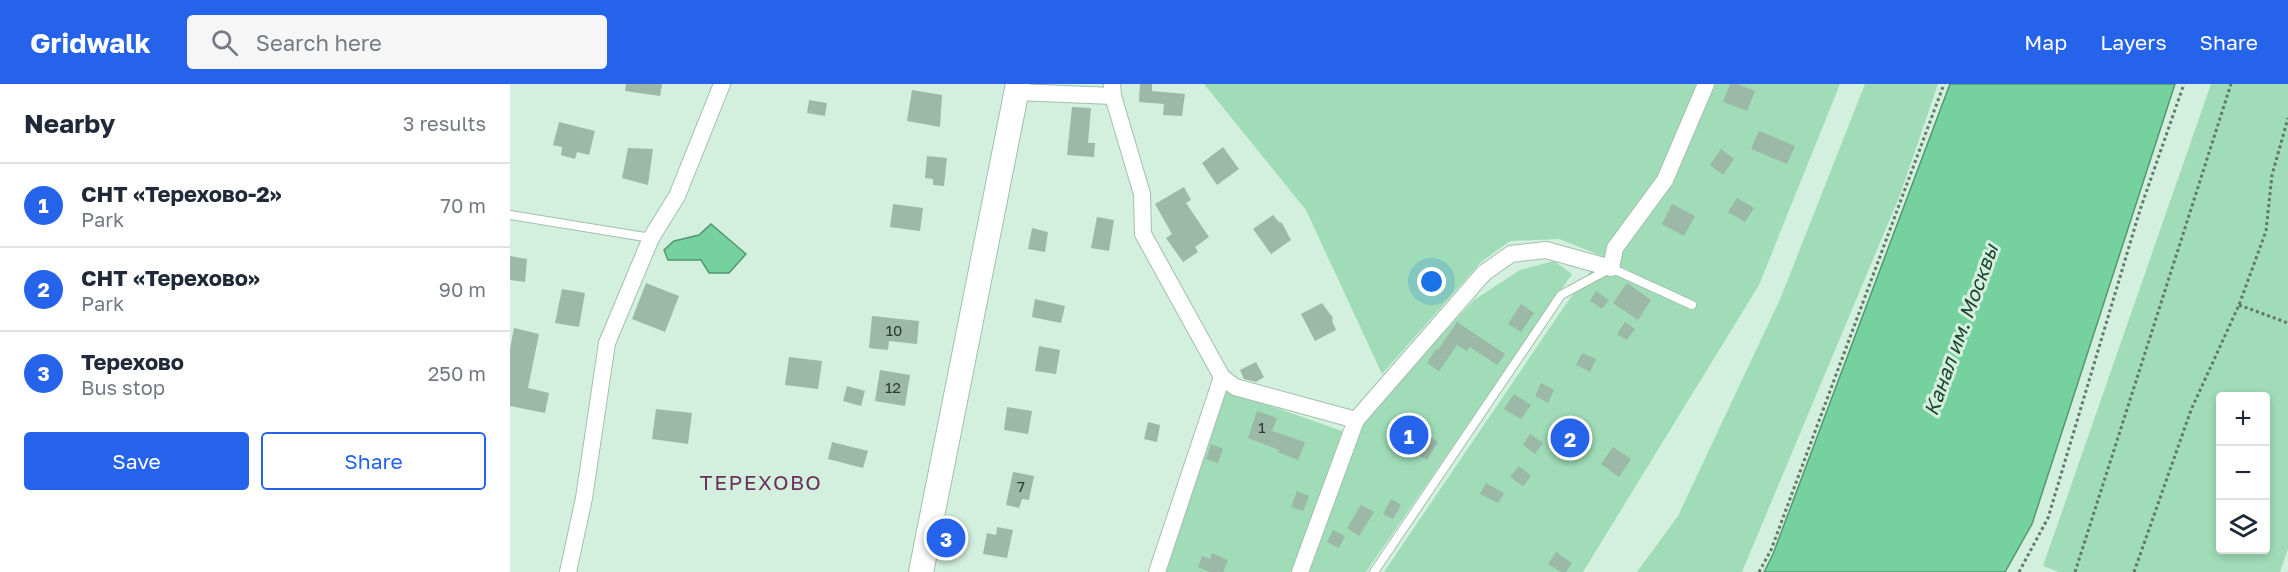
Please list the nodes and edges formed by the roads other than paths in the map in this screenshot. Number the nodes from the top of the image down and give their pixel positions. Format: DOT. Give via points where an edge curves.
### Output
graph roads {
  1 [pos="722,84"];
  2 [pos="1706,84"];
  3 [pos="1017,88"];
  4 [pos="1113,90"];
  5 [pos="510,215"];
  6 [pos="651,238"];
  7 [pos="1611,268"];
  8 [pos="1692,305"];
  9 [pos="1222,377"];
  10 [pos="1356,420"];
  11 [pos="568,572"];
  12 [pos="921,572"];
  13 [pos="1157,572"];
  14 [pos="1300,572"];
  15 [pos="1374,572"];
  1 -- 6 [label="street" via="677,196"];
  2 -- 7 [label="street" via="1665,180 1615,248"];
  3 -- 4 [label="street"];
  3 -- 12 [label="main road"];
  4 -- 9 [label="street" via="1142,194 1143,234"];
  5 -- 6 [label="lane"];
  6 -- 11 [label="street" via="607,343 584,498"];
  7 -- 8 [label="lane"];
  7 -- 10 [label="street" via="1546,250 1511,254 1484,273"];
  7 -- 15 [label="lane" via="1561,295"];
  9 -- 10 [label="street" via="1235,387"];
  9 -- 13 [label="street"];
  10 -- 14 [label="street"];
}
